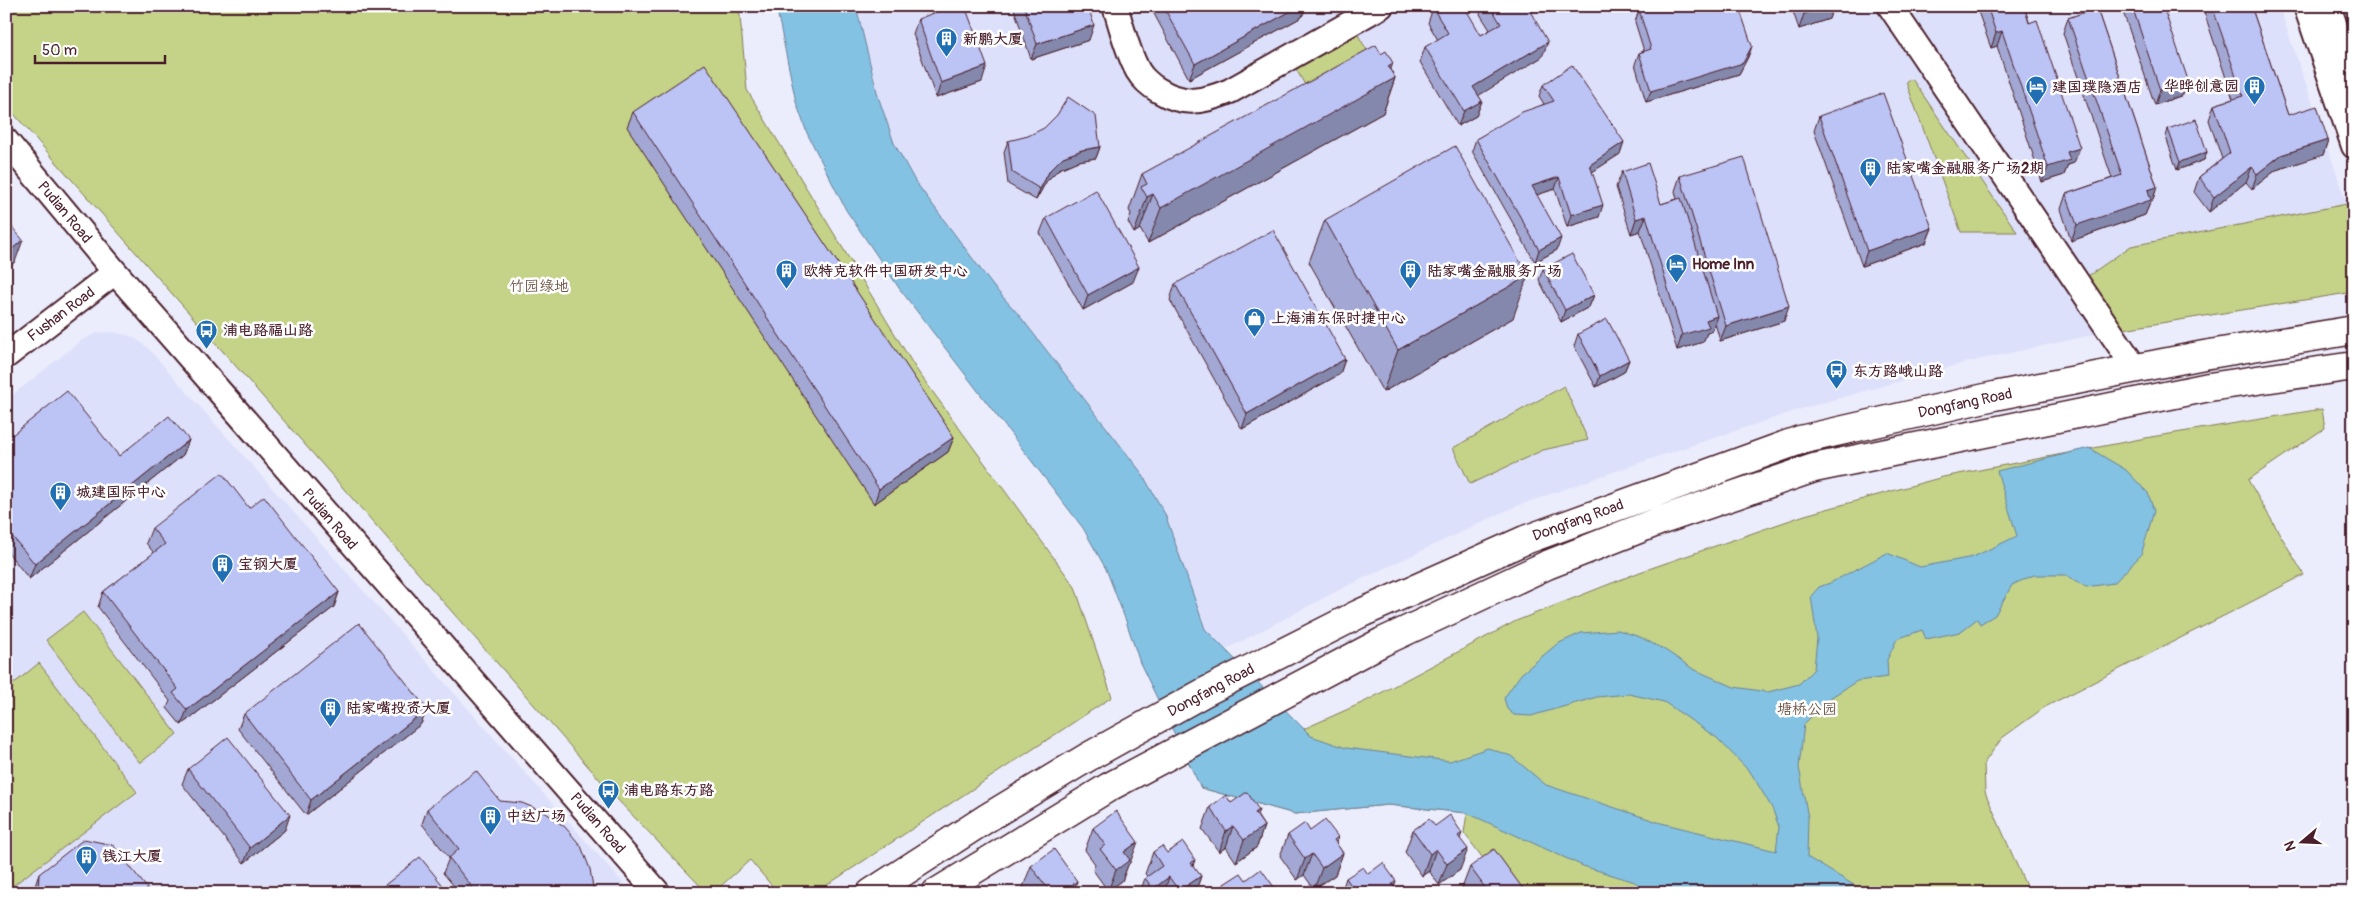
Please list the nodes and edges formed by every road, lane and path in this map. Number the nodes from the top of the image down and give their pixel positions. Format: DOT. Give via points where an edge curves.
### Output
graph roads {
  1 [pos="1115,6"];
  2 [pos="1381,6"];
  3 [pos="1890,6"];
  4 [pos="2306,6"];
  5 [pos="2328,6"];
  6 [pos="2354,82"];
  7 [pos="6,141"];
  8 [pos="2354,146"];
  9 [pos="115,272"];
  10 [pos="2354,330"];
  11 [pos="6,356"];
  12 [pos="2354,366"];
  13 [pos="2135,368"];
  14 [pos="658,893"];
  15 [pos="871,893"];
  16 [pos="936,893"];
  1 -- 2 [label="street" via="1140,74 1171,98 1189,101 1211,99 1230,91"];
  3 -- 13 [label="street"];
  4 -- 8 [label="street"];
  5 -- 6 [label="street"];
  7 -- 9 [label="street, Pudian Road"];
  9 -- 11 [label="street, Fushan Road"];
  9 -- 14 [label="street, Pudian Road"];
  10 -- 13 [label="main road, Dongfang Road"];
  12 -- 16 [label="main road, Dongfang Road" via="2209,388 1814,468 1659,521 1556,562 1382,642 1109,786"];
  13 -- 15 [label="main road, Dongfang Road" via="1800,440 1525,540 1359,614 1205,692 1088,757"];
}
